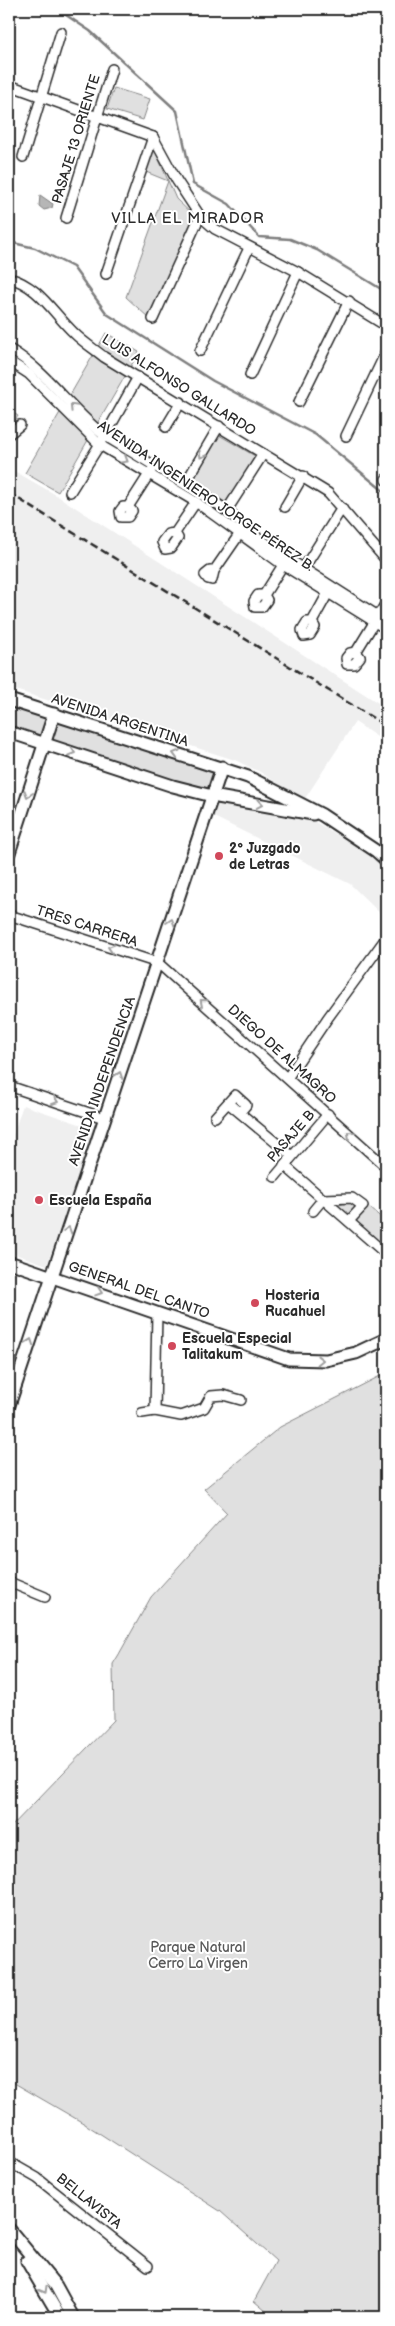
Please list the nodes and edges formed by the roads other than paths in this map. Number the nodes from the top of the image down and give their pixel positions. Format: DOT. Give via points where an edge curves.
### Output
graph roads {
  1 [pos="61,32"];
  2 [pos="112,69"];
  3 [pos="9,85"];
  4 [pos="42,96"];
  5 [pos="98,117"];
  6 [pos="153,137"];
  7 [pos="23,157"];
  8 [pos="200,216"];
  9 [pos="66,218"];
  10 [pos="249,248"];
  11 [pos="298,272"];
  12 [pos="106,274"];
  13 [pos="9,278"];
  14 [pos="349,302"];
  15 [pos="153,319"];
  16 [pos="386,326"];
  17 [pos="200,351"];
  18 [pos="10,352"];
  19 [pos="386,352"];
  20 [pos="9,361"];
  21 [pos="250,375"];
  22 [pos="138,377"];
  23 [pos="48,387"];
  24 [pos="181,402"];
  25 [pos="299,402"];
  26 [pos="20,425"];
  27 [pos="219,426"];
  28 [pos="166,427"];
  29 [pos="9,434"];
  30 [pos="105,436"];
  31 [pos="346,436"];
  32 [pos="100,445"];
  33 [pos="263,454"];
  34 [pos="154,466"];
  35 [pos="149,474"];
  36 [pos="303,476"];
  37 [pos="185,484"];
  38 [pos="70,492"];
  39 [pos="196,502"];
  40 [pos="128,507"];
  41 [pos="284,507"];
  42 [pos="342,508"];
  43 [pos="228,510"];
  44 [pos="241,530"];
  45 [pos="175,533"];
  46 [pos="386,560"];
  47 [pos="283,565"];
  48 [pos="214,571"];
  49 [pos="302,571"];
  50 [pos="328,593"];
  51 [pos="264,594"];
  52 [pos="386,603"];
  53 [pos="380,620"];
  54 [pos="312,622"];
  55 [pos="386,629"];
  56 [pos="356,652"];
  57 [pos="9,700"];
  58 [pos="54,714"];
  59 [pos="9,732"];
  60 [pos="45,743"];
  61 [pos="222,767"];
  62 [pos="212,796"];
  63 [pos="322,815"];
  64 [pos="9,853"];
  65 [pos="386,860"];
  66 [pos="9,915"];
  67 [pos="386,938"];
  68 [pos="158,963"];
  69 [pos="288,1077"];
  70 [pos="9,1086"];
  71 [pos="328,1114"];
  72 [pos="215,1117"];
  73 [pos="104,1118"];
  74 [pos="292,1156"];
  75 [pos="284,1165"];
  76 [pos="386,1167"];
  77 [pos="274,1177"];
  78 [pos="324,1200"];
  79 [pos="313,1211"];
  80 [pos="349,1221"];
  81 [pos="386,1254"];
  82 [pos="9,1262"];
  83 [pos="53,1276"];
  84 [pos="157,1313"];
  85 [pos="386,1339"];
  86 [pos="241,1400"];
  87 [pos="9,1405"];
  88 [pos="155,1411"];
  89 [pos="142,1413"];
  90 [pos="9,1582"];
  91 [pos="45,1597"];
  92 [pos="9,2162"];
  93 [pos="10,2232"];
  94 [pos="148,2266"];
  95 [pos="60,2317"];
  96 [pos="73,2317"];
  1 -- 4 [label="street"];
  2 -- 5 [label="street, PASAJE 13 ORIENTE"];
  3 -- 4 [label="street"];
  4 -- 5 [label="street"];
  4 -- 7 [label="street"];
  5 -- 6 [label="street"];
  5 -- 9 [label="street, PASAJE 13 ORIENTE"];
  6 -- 8 [label="street"];
  6 -- 12 [label="street"];
  8 -- 10 [label="street" via="215,229"];
  8 -- 15 [label="street"];
  10 -- 11 [label="street"];
  10 -- 17 [label="street"];
  11 -- 14 [label="street"];
  11 -- 21 [label="street"];
  13 -- 22 [label="street, LUIS ALFONSO GALLARDO" via="23,281 74,334"];
  14 -- 16 [label="street"];
  14 -- 25 [label="street"];
  18 -- 23 [label="street, AVENIDA INGENIERO JORGE PÉREZ B." via="35,368"];
  19 -- 31 [label="street"];
  20 -- 23 [label="street, AVENIDA INGENIERO JORGE PÉREZ B."];
  22 -- 24 [label="street, LUIS ALFONSO GALLARDO"];
  22 -- 30 [label="street"];
  30 -- 23 [label="street, AVENIDA INGENIERO JORGE PÉREZ B., one-way"];
  23 -- 32 [label="street, AVENIDA INGENIERO JORGE PÉREZ B."];
  24 -- 27 [label="street, LUIS ALFONSO GALLARDO"];
  24 -- 28 [label="street"];
  26 -- 29 [label="street"];
  27 -- 33 [label="street, LUIS ALFONSO GALLARDO"];
  27 -- 37 [label="street, one-way"];
  30 -- 32 [label="street"];
  30 -- 34 [label="street, AVENIDA INGENIERO JORGE PÉREZ B."];
  32 -- 35 [label="street, AVENIDA INGENIERO JORGE PÉREZ B., one-way"];
  32 -- 38 [label="street"];
  33 -- 36 [label="street, LUIS ALFONSO GALLARDO"];
  33 -- 43 [label="street"];
  34 -- 35 [label="street"];
  34 -- 37 [label="street, AVENIDA INGENIERO JORGE PÉREZ B."];
  35 -- 39 [label="street, AVENIDA INGENIERO JORGE PÉREZ B."];
  35 -- 40 [label="street"];
  36 -- 41 [label="street"];
  36 -- 42 [label="street, LUIS ALFONSO GALLARDO" via="328,493"];
  37 -- 43 [label="street, AVENIDA INGENIERO JORGE PÉREZ B."];
  39 -- 44 [label="street, AVENIDA INGENIERO JORGE PÉREZ B."];
  39 -- 45 [label="street"];
  42 -- 46 [label="street, LUIS ALFONSO GALLARDO"];
  42 -- 49 [label="street"];
  43 -- 44 [label="street, AVENIDA INGENIERO JORGE PÉREZ B."];
  44 -- 47 [label="street, AVENIDA INGENIERO JORGE PÉREZ B."];
  44 -- 48 [label="street"];
  44 -- 49 [label="street, AVENIDA INGENIERO JORGE PÉREZ B."];
  47 -- 49 [label="street, AVENIDA INGENIERO JORGE PÉREZ B."];
  47 -- 51 [label="street"];
  49 -- 50 [label="street, AVENIDA INGENIERO JORGE PÉREZ B."];
  49 -- 53 [label="street, AVENIDA INGENIERO JORGE PÉREZ B."];
  50 -- 53 [label="street, AVENIDA INGENIERO JORGE PÉREZ B."];
  50 -- 54 [label="street"];
  52 -- 53 [label="street"];
  53 -- 55 [label="street, AVENIDA INGENIERO JORGE PÉREZ B."];
  53 -- 56 [label="street"];
  57 -- 58 [label="main road, AVENIDA ARGENTINA"];
  58 -- 60 [label="main road"];
  61 -- 58 [label="main road, AVENIDA ARGENTINA, one-way"];
  59 -- 60 [label="main road"];
  60 -- 62 [label="main road, one-way"];
  60 -- 64 [label="main road, one-way"];
  61 -- 62 [label="main road, AVENIDA INDEPENDENCIA"];
  61 -- 63 [label="main road, AVENIDA ARGENTINA"];
  62 -- 63 [label="main road, one-way"];
  68 -- 62 [label="main road, AVENIDA INDEPENDENCIA, one-way"];
  63 -- 65 [label="main road, AVENIDA ARGENTINA"];
  68 -- 66 [label="street, TRES CARRERA, one-way"];
  67 -- 69 [label="street"];
  69 -- 68 [label="street, DIEGO DE ALMAGRO, one-way"];
  73 -- 68 [label="main road, AVENIDA INDEPENDENCIA, one-way"];
  69 -- 71 [label="street, DIEGO DE ALMAGRO"];
  70 -- 73 [label="street, one-way"];
  71 -- 74 [label="street, PASAJE B"];
  76 -- 71 [label="street, DIEGO DE ALMAGRO, one-way"];
  72 -- 74 [label="street" via="232,1099 240,1112"];
  83 -- 73 [label="main road, AVENIDA INDEPENDENCIA, one-way"];
  74 -- 75 [label="street, PASAJE B"];
  75 -- 77 [label="street, PASAJE B"];
  75 -- 78 [label="street"];
  78 -- 79 [label="street"];
  78 -- 80 [label="street"];
  78 -- 80 [label="street" via="352,1198 363,1206"];
  80 -- 81 [label="street"];
  82 -- 83 [label="main road, GENERAL DEL CANTO"];
  83 -- 84 [label="main road, GENERAL DEL CANTO, one-way"];
  87 -- 83 [label="main road, AVENIDA INDEPENDENCIA, one-way"];
  84 -- 85 [label="main road, GENERAL DEL CANTO, one-way" via="290,1359 326,1360 356,1353"];
  84 -- 88 [label="street"];
  86 -- 88 [label="street" via="211,1396 204,1408 181,1416"];
  88 -- 89 [label="street"];
  90 -- 91 [label="street"];
  92 -- 94 [label="street, BELLAVISTA" via="37,2178"];
  93 -- 95 [label="main road, one-way"];
  93 -- 96 [label="main road" via="56,2286"];
}
